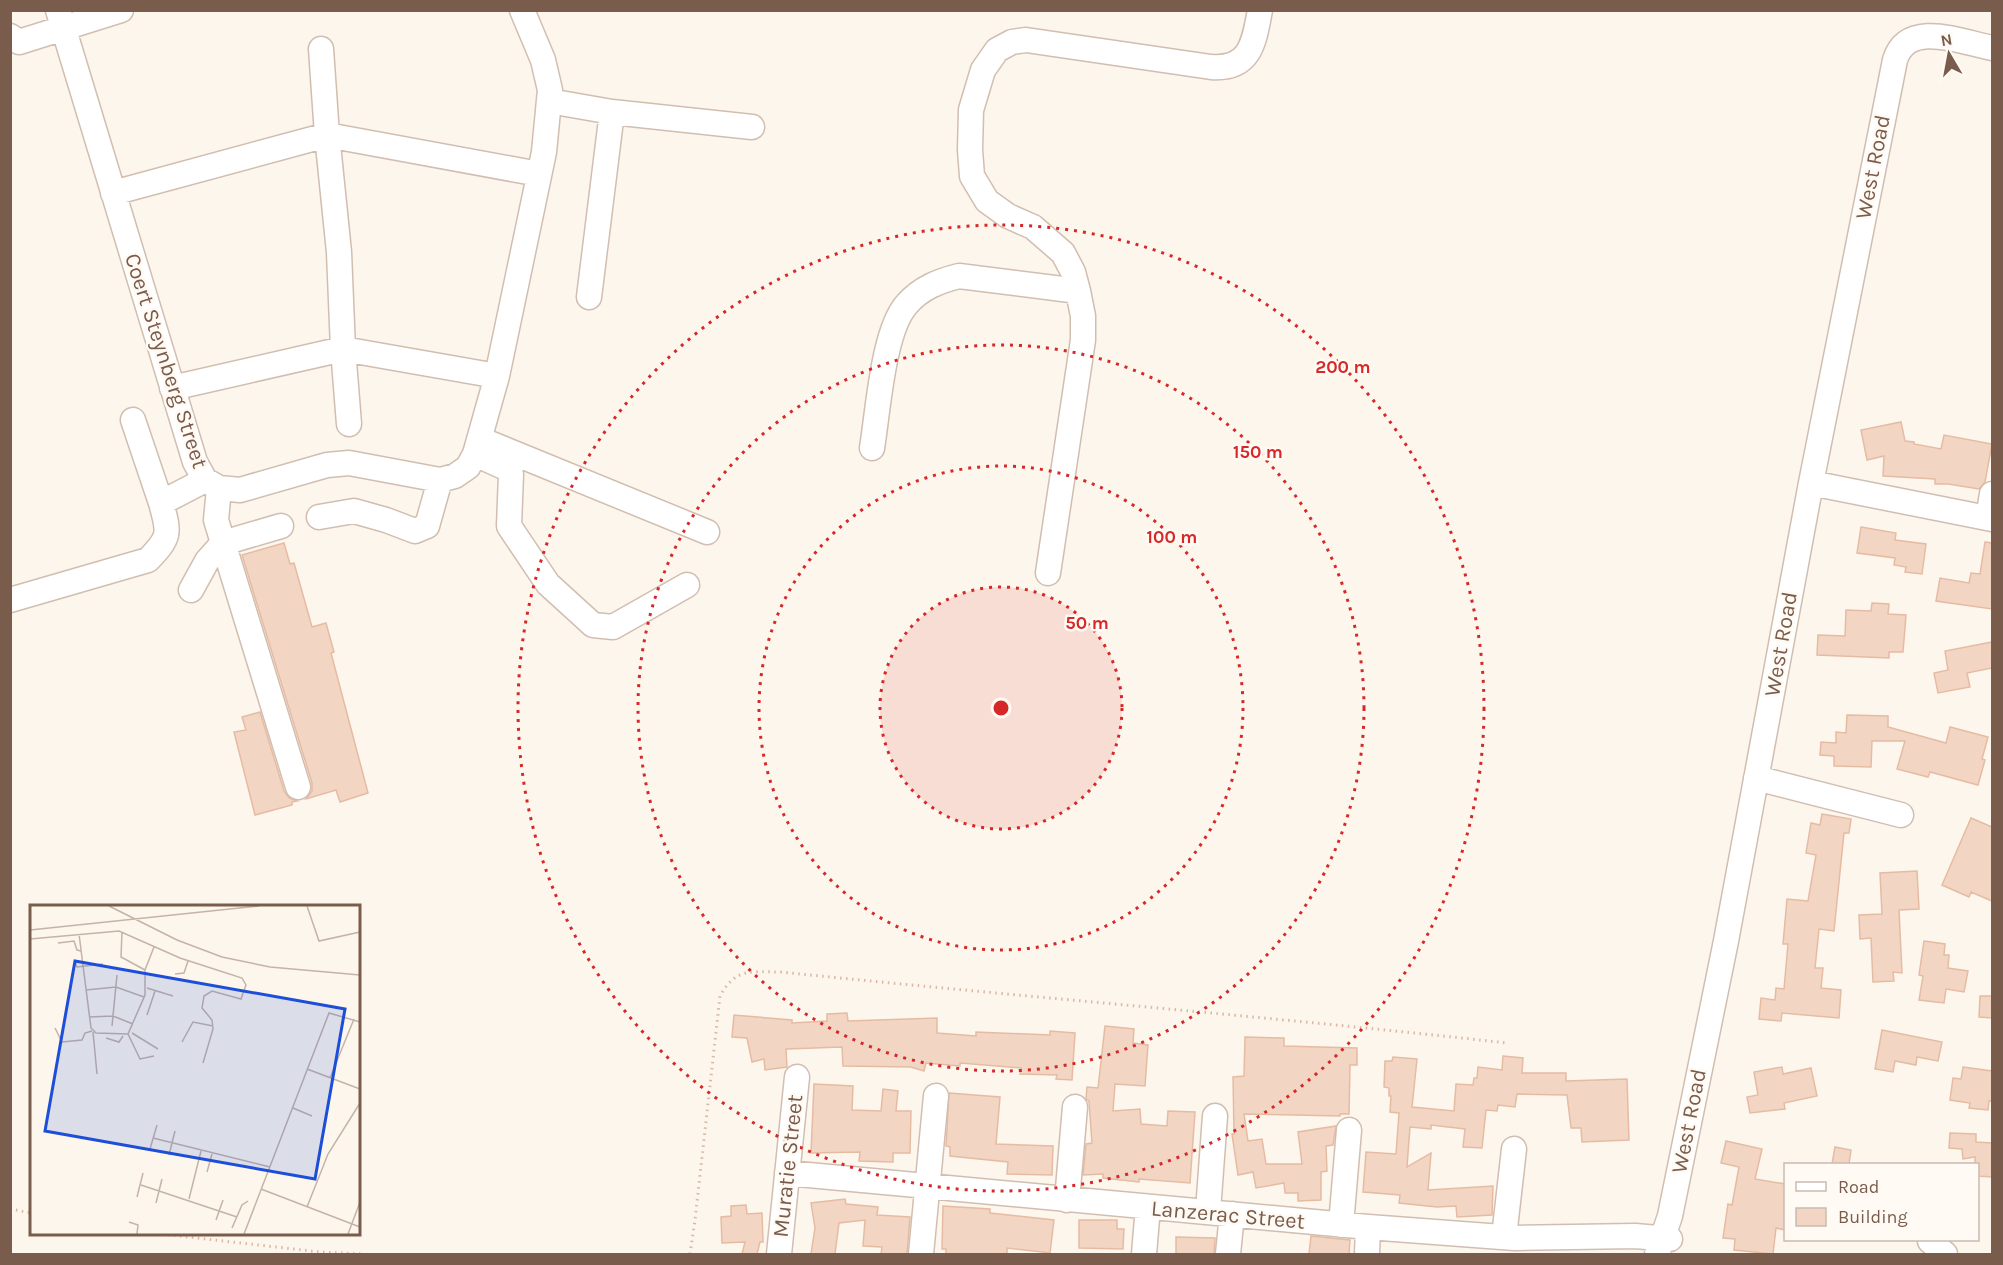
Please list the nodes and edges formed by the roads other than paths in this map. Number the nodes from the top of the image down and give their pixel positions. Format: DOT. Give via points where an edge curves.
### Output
graph roads {
  1 [pos="121,10"];
  2 [pos="522,10"];
  3 [pos="1260,10"];
  4 [pos="61,19"];
  5 [pos="10,36"];
  6 [pos="1992,48"];
  7 [pos="321,49"];
  8 [pos="549,101"];
  9 [pos="612,112"];
  10 [pos="752,127"];
  11 [pos="327,135"];
  12 [pos="539,174"];
  13 [pos="113,193"];
  14 [pos="1078,291"];
  15 [pos="589,297"];
  16 [pos="343,349"];
  17 [pos="497,376"];
  18 [pos="172,388"];
  19 [pos="133,420"];
  20 [pos="349,424"];
  21 [pos="477,447"];
  22 [pos="872,448"];
  23 [pos="440,480"];
  24 [pos="1811,483"];
  25 [pos="212,484"];
  26 [pos="161,503"];
  27 [pos="1991,510"];
  28 [pos="319,517"];
  29 [pos="281,526"];
  30 [pos="706,532"];
  31 [pos="223,543"];
  32 [pos="1048,573"];
  33 [pos="687,585"];
  34 [pos="191,590"];
  35 [pos="10,600"];
  36 [pos="1756,778"];
  37 [pos="298,787"];
  38 [pos="1901,815"];
  39 [pos="797,1077"];
  40 [pos="936,1096"];
  41 [pos="1075,1107"];
  42 [pos="1215,1116"];
  43 [pos="1349,1130"];
  44 [pos="1514,1149"];
  45 [pos="788,1173"];
  46 [pos="928,1186"];
  47 [pos="1067,1200"];
  48 [pos="1148,1208"];
  49 [pos="1208,1211"];
  50 [pos="1238,1214"];
  51 [pos="1341,1225"];
  52 [pos="1368,1227"];
  53 [pos="1518,1243"];
  54 [pos="1665,1243"];
  55 [pos="779,1254"];
  56 [pos="921,1254"];
  57 [pos="1144,1254"];
  58 [pos="1228,1254"];
  59 [pos="1242,1254"];
  60 [pos="1367,1254"];
  1 -- 4 [label="street"];
  2 -- 8 [label="street" via="543,60"];
  3 -- 14 [label="street" via="1251,48 1243,59 1228,67 1026,40 997,50 983,70 971,110 972,176 987,201 1033,227 1063,253"];
  4 -- 5 [label="street" via="19,42"];
  4 -- 13 [label="street, Coert Steynberg Street"];
  6 -- 24 [label="street, West Road" via="1923,35 1904,43 1894,60"];
  7 -- 11 [label="street"];
  8 -- 9 [label="street"];
  8 -- 12 [label="street"];
  9 -- 10 [label="street"];
  9 -- 15 [label="street"];
  11 -- 12 [label="street"];
  11 -- 13 [label="street"];
  11 -- 16 [label="street" via="339,252"];
  12 -- 17 [label="street"];
  13 -- 18 [label="street, Coert Steynberg Street"];
  14 -- 22 [label="street" via="959,276 924,288 906,305 895,323"];
  14 -- 32 [label="street" via="1083,340"];
  16 -- 17 [label="street"];
  16 -- 18 [label="street"];
  16 -- 20 [label="street"];
  17 -- 21 [label="street"];
  18 -- 25 [label="street, Coert Steynberg Street" via="195,462"];
  19 -- 26 [label="street"];
  21 -- 23 [label="street" via="468,467"];
  21 -- 30 [label="street"];
  21 -- 33 [label="street" via="511,474 508,526 548,584 593,625 613,627"];
  23 -- 25 [label="street, Coert Steynberg Street" via="349,462 240,490"];
  23 -- 28 [label="street" via="427,526 415,531 354,511"];
  24 -- 27 [label="street"];
  24 -- 36 [label="street, West Road"];
  25 -- 26 [label="street"];
  25 -- 31 [label="street"];
  26 -- 35 [label="street" via="168,527 164,543 148,560"];
  29 -- 31 [label="street"];
  31 -- 34 [label="street" via="207,561"];
  31 -- 37 [label="street"];
  36 -- 38 [label="street"];
  36 -- 54 [label="street, West Road"];
  39 -- 45 [label="street, Muratie Street"];
  40 -- 46 [label="street"];
  41 -- 47 [label="street"];
  42 -- 49 [label="street"];
  43 -- 51 [label="street"];
  44 -- 53 [label="street"];
  45 -- 46 [label="street, Lanzerac Street"];
  45 -- 55 [label="street, Muratie Street"];
  46 -- 47 [label="street, Lanzerac Street"];
  46 -- 56 [label="street"];
  47 -- 48 [label="street, Lanzerac Street"];
  48 -- 49 [label="street, Lanzerac Street"];
  48 -- 57 [label="street"];
  49 -- 50 [label="street, Lanzerac Street"];
  50 -- 51 [label="street, Lanzerac Street"];
  50 -- 58 [label="street"];
  50 -- 59 [label="street"];
  51 -- 52 [label="street, Lanzerac Street"];
  52 -- 53 [label="street, Lanzerac Street"];
  52 -- 60 [label="street"];
  53 -- 54 [label="street, Lanzerac Street" via="1635,1236"];
}
